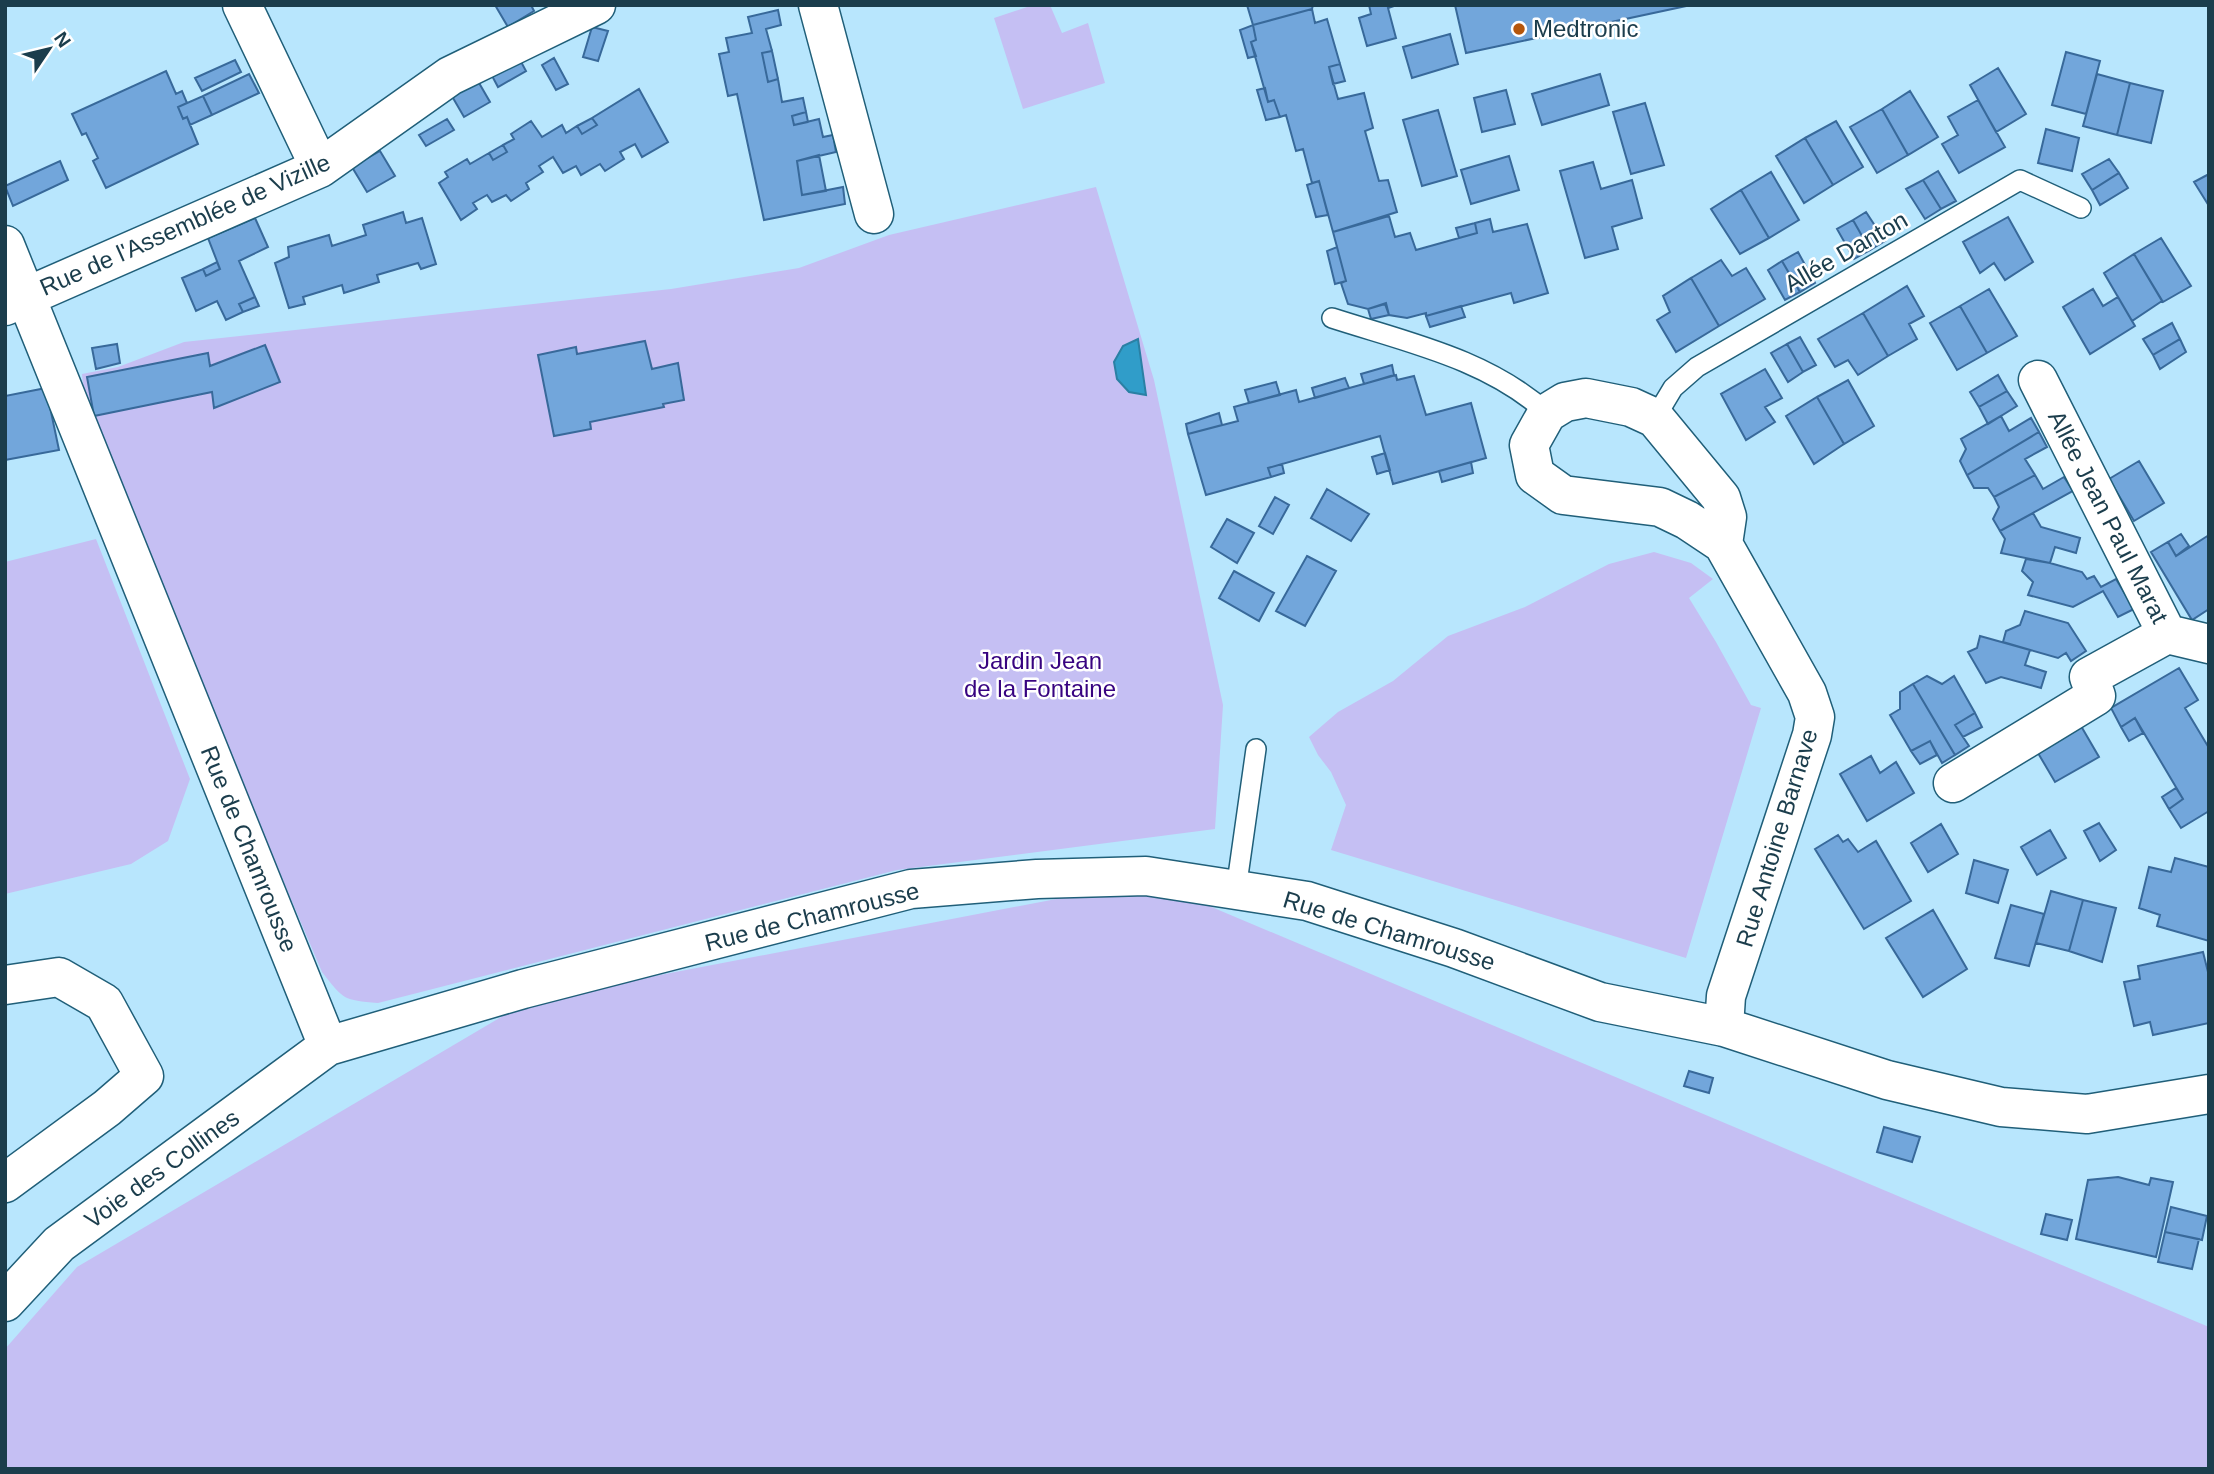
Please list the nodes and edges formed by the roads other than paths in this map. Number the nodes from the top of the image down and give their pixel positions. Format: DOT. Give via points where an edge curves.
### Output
graph roads {
  1 [pos="242,5"];
  2 [pos="596,5"];
  3 [pos="818,5"];
  4 [pos="320,168"];
  5 [pos="2081,208"];
  6 [pos="874,214"];
  7 [pos="5,245"];
  8 [pos="16,301"];
  9 [pos="1332,318"];
  10 [pos="2038,380"];
  11 [pos="1547,413"];
  12 [pos="1655,418"];
  13 [pos="1723,544"];
  14 [pos="2167,634"];
  15 [pos="2209,644"];
  16 [pos="1256,749"];
  17 [pos="1953,783"];
  18 [pos="1236,890"];
  19 [pos="5,985"];
  20 [pos="1724,1027"];
  21 [pos="328,1046"];
  22 [pos="2209,1094"];
  23 [pos="5,1183"];
  24 [pos="5,1302"];
  1 -- 4 [label="street"];
  2 -- 4 [label="street, Rue de l'Assemblée de Vizille" via="450,76"];
  3 -- 6 [label="street"];
  4 -- 8 [label="street, Rue de l'Assemblée de Vizille"];
  5 -- 12 [label="lane, Allée Danton" via="2020,180 1697,367 1673,388"];
  7 -- 8 [label="street, Rue de Chamrousse"];
  8 -- 21 [label="street, Rue de Chamrousse"];
  9 -- 11 [label="lane" via="1472,364 1529,397"];
  10 -- 14 [label="street, Allée Jean Paul Marat"];
  11 -- 12 [label="street" via="1565,402 1586,398 1631,407"];
  11 -- 13 [label="street, Rue Antoine Barnave" via="1530,445 1535,475 1563,495 1660,507"];
  12 -- 13 [label="street" via="1721,498 1727,517"];
  13 -- 20 [label="street, Rue Antoine Barnave" via="1807,693 1815,717 1727,996"];
  14 -- 15 [label="street"];
  14 -- 17 [label="street, Allée Jean Paul Marat" via="2089,677 2096,696"];
  16 -- 18 [label="lane"];
  18 -- 20 [label="street, Rue de Chamrousse" via="1307,901 1454,947 1600,1002"];
  18 -- 21 [label="street, Rue de Chamrousse" via="1146,876 1037,878 911,889 523,989"];
  19 -- 23 [label="street" via="59,977 104,1003 144,1076"];
  20 -- 22 [label="street, Rue de Chamrousse" via="1887,1080 2001,1107 2087,1114"];
  21 -- 24 [label="street, Voie des Collines" via="59,1244"];
}
